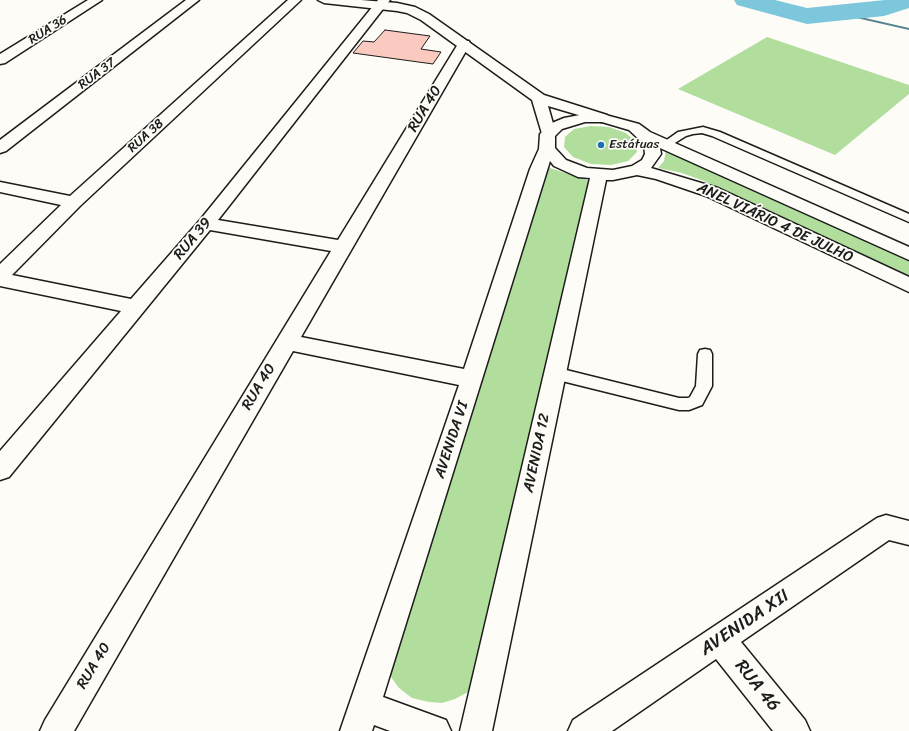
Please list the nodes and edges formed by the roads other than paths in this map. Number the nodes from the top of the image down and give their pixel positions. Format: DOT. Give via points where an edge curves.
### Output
graph roads {
  1 [pos="96,0"];
  2 [pos="193,0"];
  3 [pos="295,0"];
  4 [pos="324,0"];
  5 [pos="382,3"];
  6 [pos="464,44"];
  7 [pos="0,60"];
  8 [pos="539,98"];
  9 [pos="602,118"];
  10 [pos="646,135"];
  11 [pos="548,141"];
  12 [pos="666,144"];
  13 [pos="0,148"];
  14 [pos="637,170"];
  15 [pos="599,175"];
  16 [pos="0,187"];
  17 [pos="74,202"];
  18 [pos="909,218"];
  19 [pos="206,224"];
  20 [pos="343,247"];
  21 [pos="909,254"];
  22 [pos="0,275"];
  23 [pos="0,279"];
  24 [pos="909,286"];
  25 [pos="135,307"];
  26 [pos="285,342"];
  27 [pos="706,354"];
  28 [pos="554,373"];
  29 [pos="472,379"];
  30 [pos="0,469"];
  31 [pos="897,530"];
  32 [pos="909,548"];
  33 [pos="720,641"];
  34 [pos="360,719"];
  35 [pos="56,731"];
  36 [pos="435,731"];
  37 [pos="476,731"];
  38 [pos="584,731"];
  39 [pos="794,731"];
  1 -- 7 [label="street, RUA 36"];
  2 -- 13 [label="street, RUA 37"];
  3 -- 17 [label="street, RUA 38"];
  4 -- 5 [label="street"];
  5 -- 6 [label="street" via="411,10 425,17"];
  5 -- 19 [label="street, RUA 39"];
  6 -- 8 [label="street"];
  6 -- 20 [label="street, RUA 40"];
  8 -- 9 [label="street"];
  8 -- 11 [label="street"];
  9 -- 10 [label="street, ANEL VIÁRIO 4 DE JULHO" via="624,124"];
  9 -- 11 [label="street, ANEL VIÁRIO 4 DE JULHO" via="585,118 557,126"];
  10 -- 12 [label="street, ANEL VIÁRIO 4 DE JULHO"];
  10 -- 14 [label="street" via="652,144 653,154 648,163"];
  11 -- 15 [label="street, ANEL VIÁRIO 4 DE JULHO" via="552,156 566,166 584,173"];
  11 -- 29 [label="street, AVENIDA VI"];
  12 -- 18 [label="lane" via="692,130 703,130"];
  12 -- 21 [label="street, ANEL VIÁRIO 4 DE JULHO"];
  14 -- 15 [label="street, ANEL VIÁRIO 4 DE JULHO"];
  14 -- 24 [label="street, ANEL VIÁRIO 4 DE JULHO" via="712,192"];
  15 -- 28 [label="street, AVENIDA 12"];
  16 -- 17 [label="street"];
  17 -- 22 [label="street, RUA 38"];
  19 -- 20 [label="street"];
  19 -- 25 [label="street, RUA 39"];
  20 -- 26 [label="street, RUA 40"];
  23 -- 25 [label="street"];
  25 -- 30 [label="street, RUA 39"];
  26 -- 29 [label="street"];
  26 -- 35 [label="street, RUA 40"];
  27 -- 28 [label="lane" via="704,386 696,401 689,404 679,404"];
  28 -- 37 [label="street, AVENIDA 12"];
  29 -- 34 [label="street, AVENIDA VI"];
  31 -- 32 [label="street"];
  31 -- 33 [label="street, AVENIDA XII"];
  33 -- 38 [label="street, AVENIDA XII"];
  33 -- 39 [label="street, RUA 46"];
  34 -- 36 [label="street"];
}
